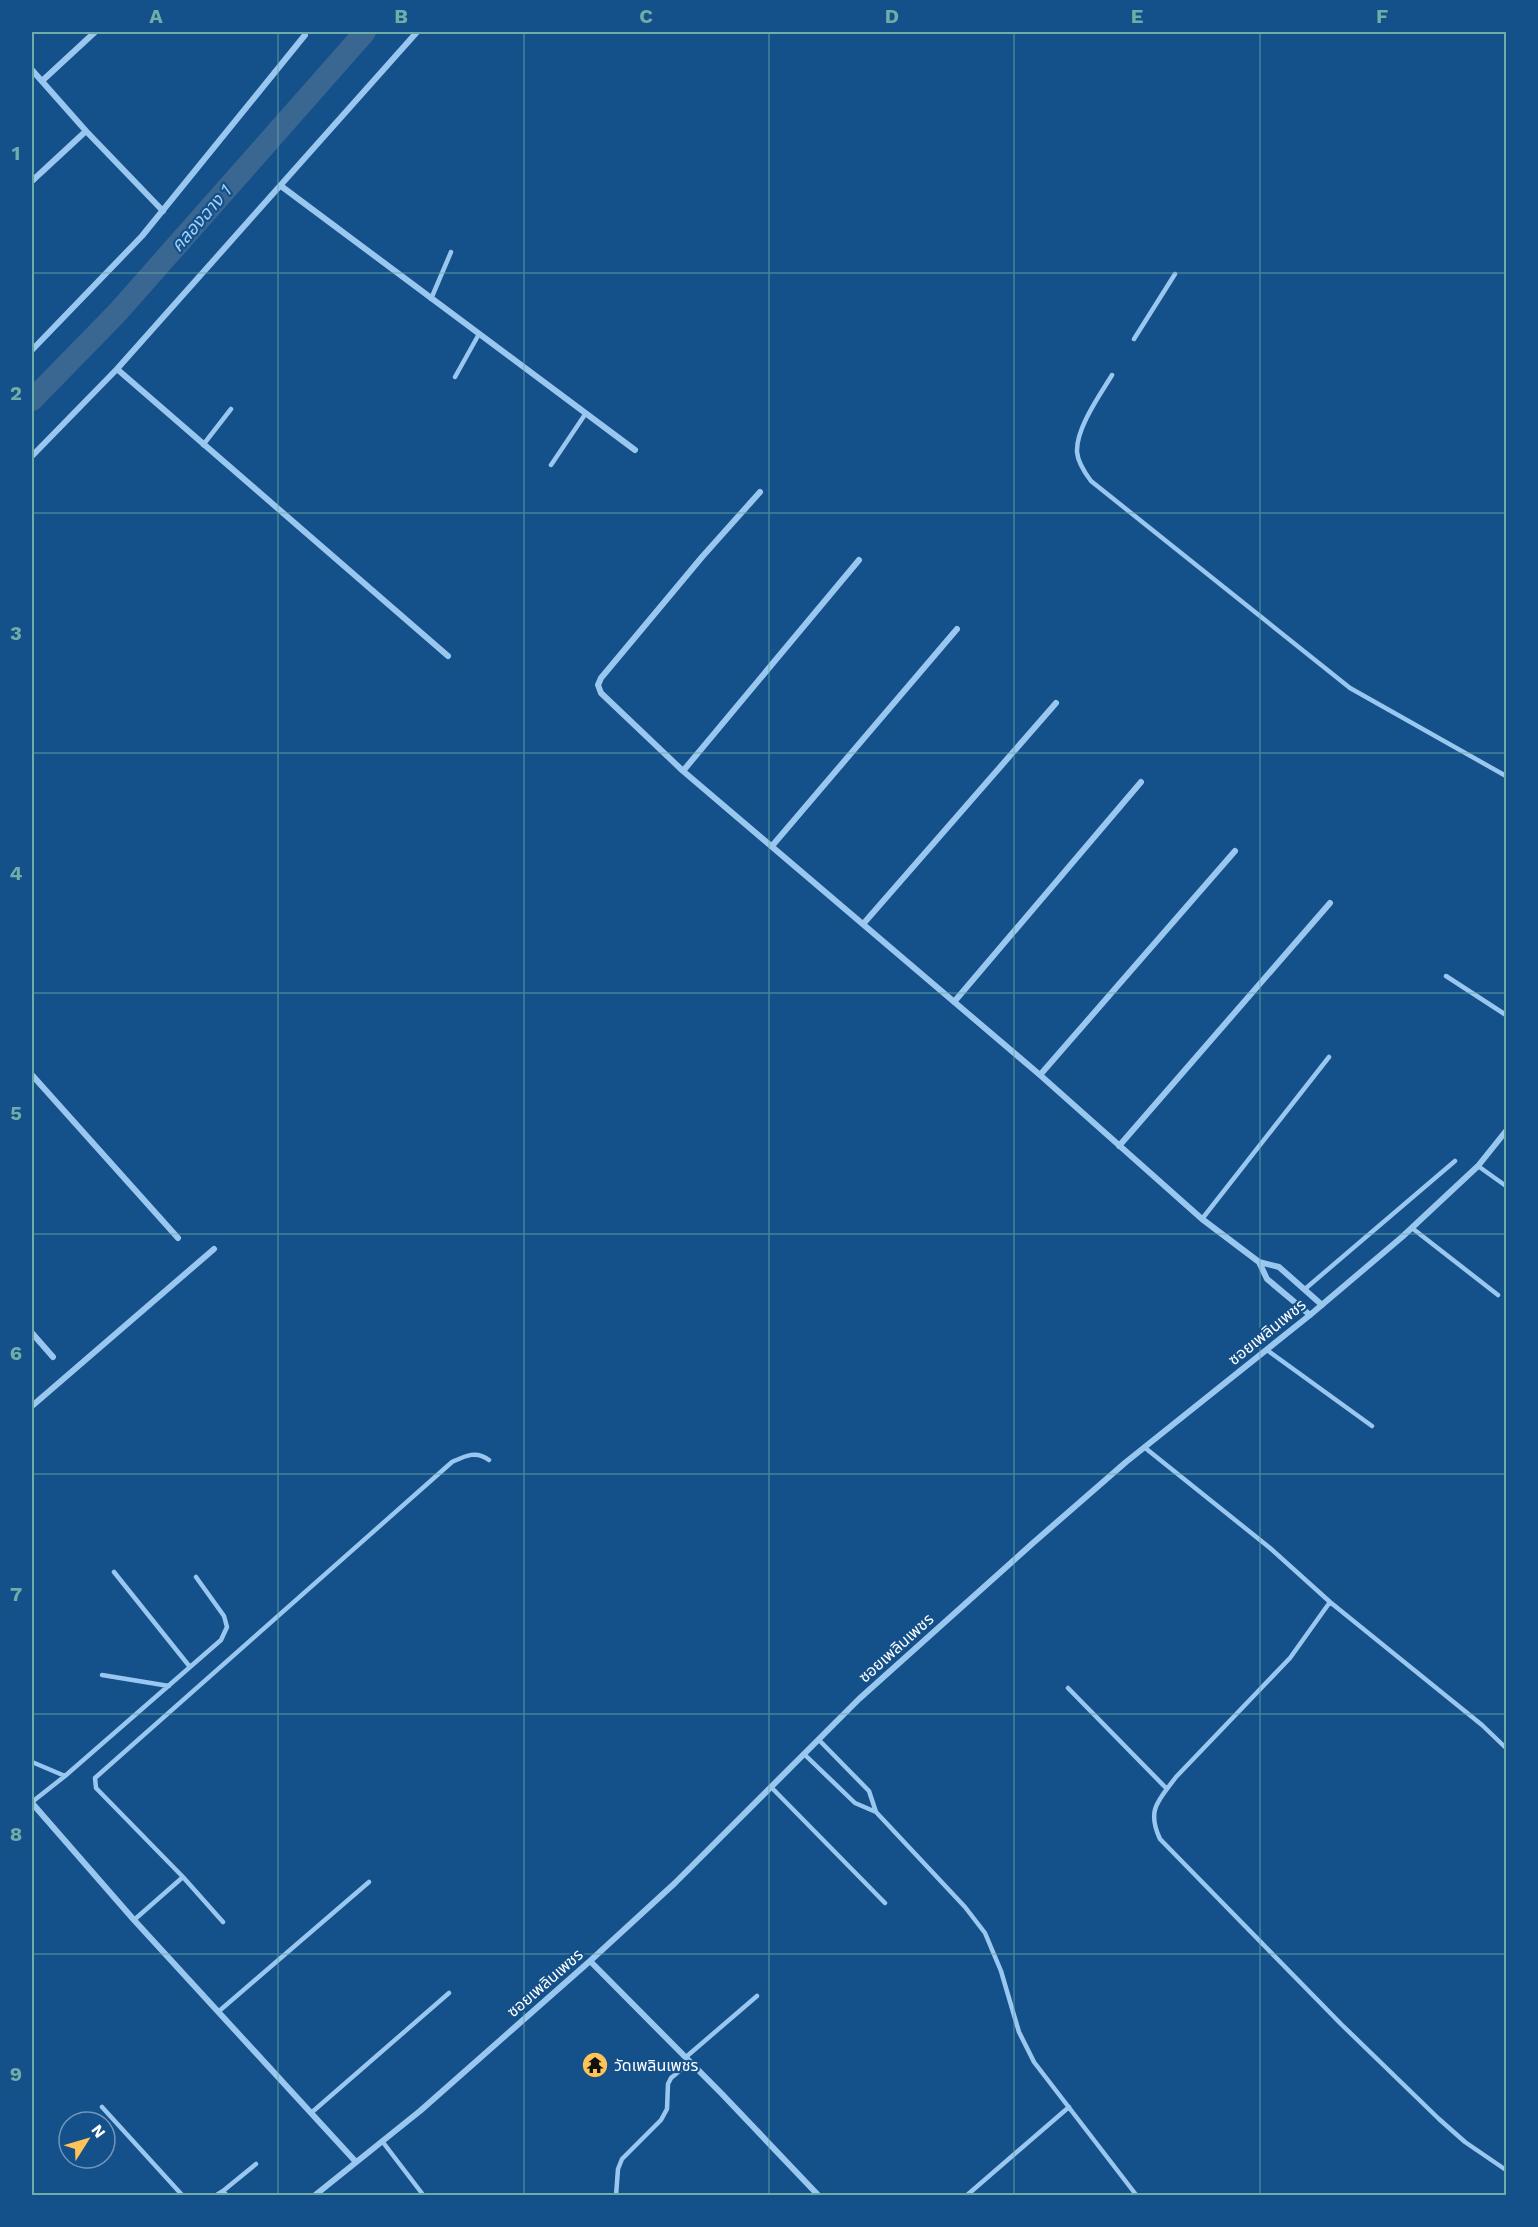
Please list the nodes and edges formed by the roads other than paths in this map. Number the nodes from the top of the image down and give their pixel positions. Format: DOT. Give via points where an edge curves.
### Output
graph roads {
  1 [pos="95,32"];
  2 [pos="417,32"];
  3 [pos="305,35"];
  4 [pos="32,70"];
  5 [pos="42,81"];
  6 [pos="86,131"];
  7 [pos="32,182"];
  8 [pos="281,186"];
  9 [pos="163,211"];
  10 [pos="451,252"];
  11 [pos="1175,274"];
  12 [pos="431,299"];
  13 [pos="479,334"];
  14 [pos="1134,339"];
  15 [pos="32,350"];
  16 [pos="117,369"];
  17 [pos="1112,375"];
  18 [pos="455,377"];
  19 [pos="231,409"];
  20 [pos="586,413"];
  21 [pos="203,445"];
  22 [pos="635,450"];
  23 [pos="32,456"];
  24 [pos="551,465"];
  25 [pos="760,492"];
  26 [pos="859,560"];
  27 [pos="957,629"];
  28 [pos="448,656"];
  29 [pos="1056,704"];
  30 [pos="683,771"];
  31 [pos="1506,776"];
  32 [pos="1141,782"];
  33 [pos="772,846"];
  34 [pos="1235,851"];
  35 [pos="1330,903"];
  36 [pos="864,923"];
  37 [pos="1446,976"];
  38 [pos="954,1002"];
  39 [pos="1506,1015"];
  40 [pos="1329,1057"];
  41 [pos="32,1075"];
  42 [pos="1040,1075"];
  43 [pos="1506,1131"];
  44 [pos="1119,1146"];
  45 [pos="1455,1161"];
  46 [pos="1478,1166"];
  47 [pos="1506,1186"];
  48 [pos="1202,1219"];
  49 [pos="1412,1228"];
  50 [pos="178,1238"];
  51 [pos="214,1249"];
  52 [pos="1259,1262"];
  53 [pos="1305,1289"];
  54 [pos="1498,1295"];
  55 [pos="1322,1305"];
  56 [pos="1310,1315"];
  57 [pos="32,1333"];
  58 [pos="1267,1350"];
  59 [pos="53,1357"];
  60 [pos="32,1406"];
  61 [pos="1372,1426"];
  62 [pos="1144,1447"];
  63 [pos="489,1460"];
  64 [pos="114,1572"];
  65 [pos="196,1576"];
  66 [pos="1330,1602"];
  67 [pos="190,1667"];
  68 [pos="102,1675"];
  69 [pos="168,1686"];
  70 [pos="1068,1688"];
  71 [pos="819,1740"];
  72 [pos="1506,1748"];
  73 [pos="804,1754"];
  74 [pos="32,1762"];
  75 [pos="65,1776"];
  76 [pos="771,1787"];
  77 [pos="1167,1789"];
  78 [pos="32,1803"];
  79 [pos="876,1812"];
  80 [pos="183,1877"];
  81 [pos="369,1882"];
  82 [pos="885,1903"];
  83 [pos="134,1920"];
  84 [pos="223,1922"];
  85 [pos="590,1961"];
  86 [pos="449,1993"];
  87 [pos="757,1995"];
  88 [pos="218,2012"];
  89 [pos="688,2059"];
  90 [pos="102,2107"];
  91 [pos="1069,2108"];
  92 [pos="311,2113"];
  93 [pos="382,2141"];
  94 [pos="256,2164"];
  95 [pos="354,2164"];
  96 [pos="1506,2170"];
  97 [pos="225,2193"];
  98 [pos="319,2193"];
  99 [pos="183,2196"];
  100 [pos="214,2196"];
  101 [pos="424,2196"];
  102 [pos="616,2196"];
  103 [pos="819,2196"];
  104 [pos="966,2196"];
  105 [pos="1137,2196"];
  1 -- 5 [label="street"];
  2 -- 8 [label="street"];
  3 -- 9 [label="street"];
  4 -- 5 [label="street"];
  5 -- 6 [label="street"];
  6 -- 7 [label="street"];
  6 -- 9 [label="street"];
  8 -- 12 [label="street"];
  8 -- 16 [label="street"];
  9 -- 15 [label="street"];
  10 -- 12 [label="lane"];
  11 -- 14 [label="lane"];
  12 -- 13 [label="street"];
  13 -- 18 [label="lane"];
  13 -- 20 [label="street"];
  16 -- 21 [label="street"];
  16 -- 23 [label="street"];
  17 -- 31 [label="lane" via="1080,432 1077,452 1091,482 1350,688"];
  19 -- 21 [label="lane"];
  20 -- 22 [label="street"];
  20 -- 24 [label="lane"];
  21 -- 28 [label="street"];
  25 -- 30 [label="street" via="598,685 601,693"];
  26 -- 30 [label="street"];
  27 -- 33 [label="street"];
  29 -- 36 [label="street"];
  30 -- 33 [label="street"];
  32 -- 38 [label="street"];
  33 -- 36 [label="street"];
  34 -- 42 [label="street"];
  35 -- 44 [label="street"];
  36 -- 38 [label="street"];
  37 -- 39 [label="lane"];
  38 -- 42 [label="street"];
  40 -- 48 [label="lane"];
  41 -- 50 [label="street"];
  42 -- 44 [label="street"];
  43 -- 46 [label="street, ซอยเพลินเพชร"];
  44 -- 48 [label="street"];
  45 -- 53 [label="lane"];
  46 -- 47 [label="lane"];
  46 -- 49 [label="street, ซอยเพลินเพชร"];
  48 -- 52 [label="street"];
  49 -- 54 [label="lane"];
  49 -- 55 [label="street, ซอยเพลินเพชร"];
  51 -- 60 [label="street"];
  52 -- 53 [label="street" via="1278,1267"];
  52 -- 56 [label="street" via="1267,1279"];
  53 -- 55 [label="street"];
  55 -- 56 [label="street, ซอยเพลินเพชร"];
  56 -- 58 [label="street, ซอยเพลินเพชร"];
  57 -- 59 [label="street"];
  58 -- 61 [label="lane"];
  58 -- 62 [label="street, ซอยเพลินเพชร"];
  62 -- 66 [label="lane" via="1270,1548"];
  62 -- 71 [label="street, ซอยเพลินเพชร" via="859,1699"];
  63 -- 80 [label="lane" via="483,1455 468,1454 452,1462 94,1778 96,1788"];
  64 -- 67 [label="lane"];
  65 -- 67 [label="lane" via="224,1616 227,1628 221,1640"];
  66 -- 72 [label="lane"];
  66 -- 77 [label="lane" via="1290,1658"];
  67 -- 69 [label="lane"];
  68 -- 69 [label="lane"];
  69 -- 75 [label="lane"];
  70 -- 77 [label="lane"];
  71 -- 73 [label="street, ซอยเพลินเพชร"];
  71 -- 79 [label="lane" via="868,1791"];
  73 -- 76 [label="street, ซอยเพลินเพชร"];
  73 -- 79 [label="lane" via="855,1803"];
  74 -- 75 [label="lane"];
  75 -- 78 [label="lane"];
  76 -- 82 [label="lane"];
  76 -- 85 [label="street, ซอยเพลินเพชร"];
  77 -- 96 [label="lane" via="1153,1813 1153,1825 1160,1839 1439,2119"];
  78 -- 83 [label="street"];
  79 -- 91 [label="lane" via="985,1933 1025,2045"];
  80 -- 83 [label="lane"];
  80 -- 84 [label="lane"];
  81 -- 88 [label="lane"];
  83 -- 88 [label="street"];
  85 -- 89 [label="street"];
  85 -- 93 [label="street, ซอยเพลินเพชร"];
  86 -- 92 [label="lane"];
  87 -- 89 [label="lane"];
  88 -- 92 [label="street"];
  89 -- 102 [label="lane" via="668,2084 667,2109 661,2120 622,2159"];
  89 -- 103 [label="street"];
  90 -- 99 [label="lane"];
  91 -- 104 [label="lane"];
  91 -- 105 [label="lane"];
  92 -- 95 [label="street"];
  93 -- 95 [label="street, ซอยเพลินเพชร"];
  93 -- 101 [label="lane"];
  94 -- 97 [label="lane"];
  95 -- 98 [label="street, ซอยเพลินเพชร"];
  97 -- 100 [label="lane"];
}
